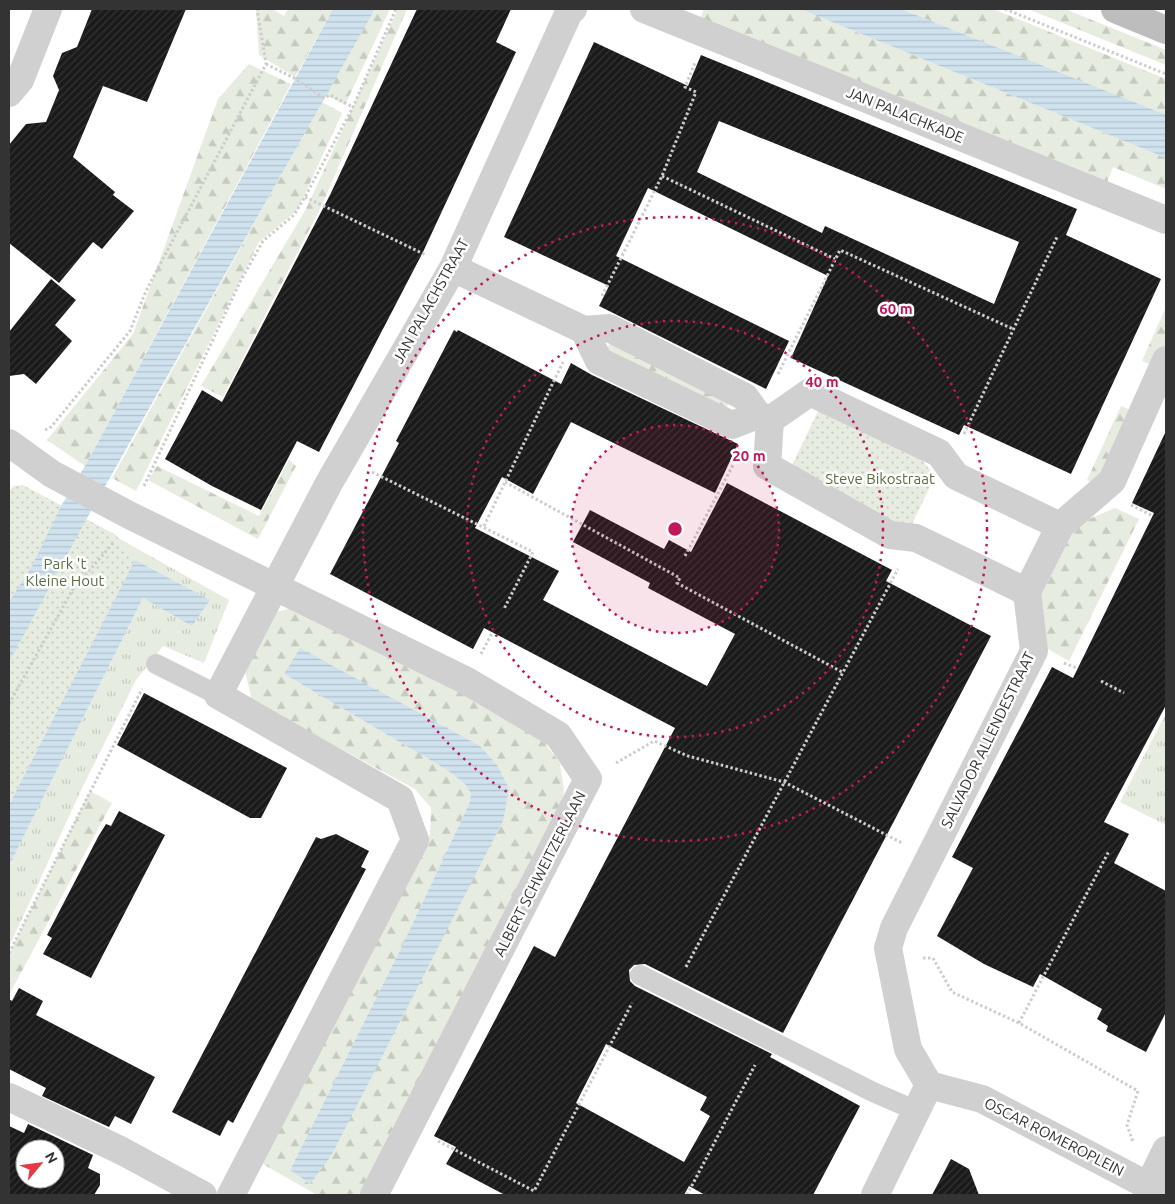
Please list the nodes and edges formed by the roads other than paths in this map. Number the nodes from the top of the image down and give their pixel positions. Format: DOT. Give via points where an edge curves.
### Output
graph roads {
  1 [pos="48,9"];
  2 [pos="573,9"];
  3 [pos="644,9"];
  4 [pos="1115,9"];
  5 [pos="1166,30"];
  6 [pos="12,79"];
  7 [pos="1166,220"];
  8 [pos="452,268"];
  9 [pos="1166,360"];
  10 [pos="764,418"];
  11 [pos="10,448"];
  12 [pos="1060,526"];
  13 [pos="274,587"];
  14 [pos="1027,592"];
  15 [pos="156,664"];
  16 [pos="218,695"];
  17 [pos="642,976"];
  18 [pos="929,1085"];
  19 [pos="9,1097"];
  20 [pos="917,1111"];
  21 [pos="1166,1150"];
  22 [pos="1158,1190"];
  23 [pos="203,1195"];
  24 [pos="231,1195"];
  25 [pos="374,1195"];
  26 [pos="875,1195"];
  1 -- 6 [label="street"];
  2 -- 8 [label="street, JAN PALACHSTRAAT"];
  3 -- 7 [label="street, JAN PALACHKADE"];
  4 -- 5 [label="main road"];
  8 -- 10 [label="street" via="582,329 609,328 745,397"];
  8 -- 13 [label="street, JAN PALACHSTRAAT" via="343,458"];
  9 -- 12 [label="street" via="1112,481"];
  10 -- 12 [label="street" via="810,392 939,453 956,476"];
  10 -- 14 [label="street" via="767,466 890,535 916,538"];
  11 -- 13 [label="street, ALBERT SCHWEITZERLAAN" via="131,516"];
  12 -- 14 [label="street"];
  13 -- 16 [label="street"];
  13 -- 25 [label="street, ALBERT SCHWEITZERLAAN" via="467,681 558,735 588,779"];
  14 -- 18 [label="street, SALVADOR ALLENDESTRAAT" via="1034,652 894,928 888,948 908,1048"];
  15 -- 16 [label="lane"];
  16 -- 24 [label="street" via="400,799 415,840"];
  17 -- 20 [label="lane"];
  18 -- 20 [label="street"];
  18 -- 22 [label="street, OSCAR ROMEROPLEIN" via="982,1099"];
  19 -- 23 [label="street" via="122,1151"];
  20 -- 26 [label="street"];
  21 -- 22 [label="street"];
}
